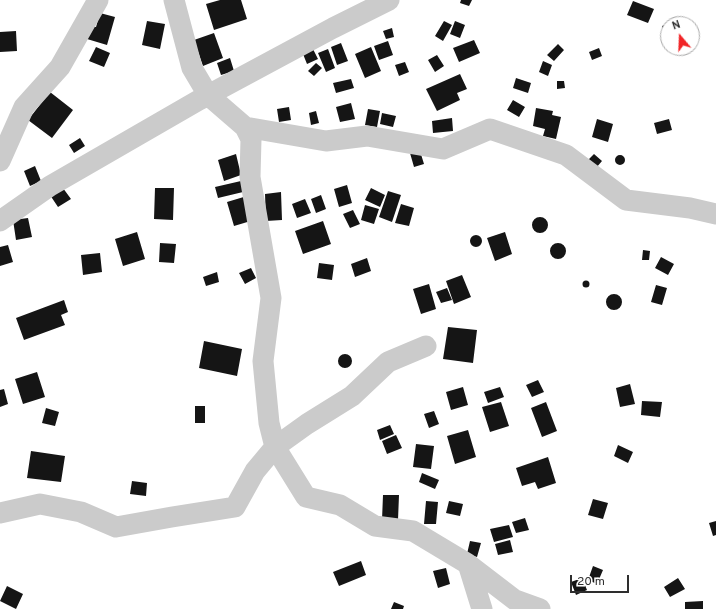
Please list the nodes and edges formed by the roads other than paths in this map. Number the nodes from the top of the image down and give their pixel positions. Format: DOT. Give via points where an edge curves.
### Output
graph roads {
  1 [pos="98,0"];
  2 [pos="174,0"];
  3 [pos="389,0"];
  4 [pos="208,96"];
  5 [pos="245,127"];
  6 [pos="0,161"];
  7 [pos="716,214"];
  8 [pos="0,221"];
  9 [pos="426,346"];
  10 [pos="275,447"];
  11 [pos="0,513"];
  12 [pos="468,564"];
  13 [pos="482,609"];
  14 [pos="540,609"];
  1 -- 6 [label="street" via="60,67 24,107"];
  2 -- 4 [label="street" via="192,68"];
  3 -- 4 [label="street"];
  4 -- 5 [label="street"];
  4 -- 8 [label="street" via="50,186"];
  5 -- 7 [label="street" via="326,141 367,136 443,149 490,129 566,155 626,200"];
  5 -- 10 [label="street" via="252,138 250,177 271,298 263,361 269,423"];
  9 -- 10 [label="street" via="388,362 352,396 306,424"];
  10 -- 11 [label="street" via="255,471 235,507 116,527 81,512 40,504"];
  10 -- 12 [label="street" via="306,497 340,505 375,526 413,531"];
  12 -- 13 [label="street"];
  12 -- 14 [label="street" via="515,600"];
}
